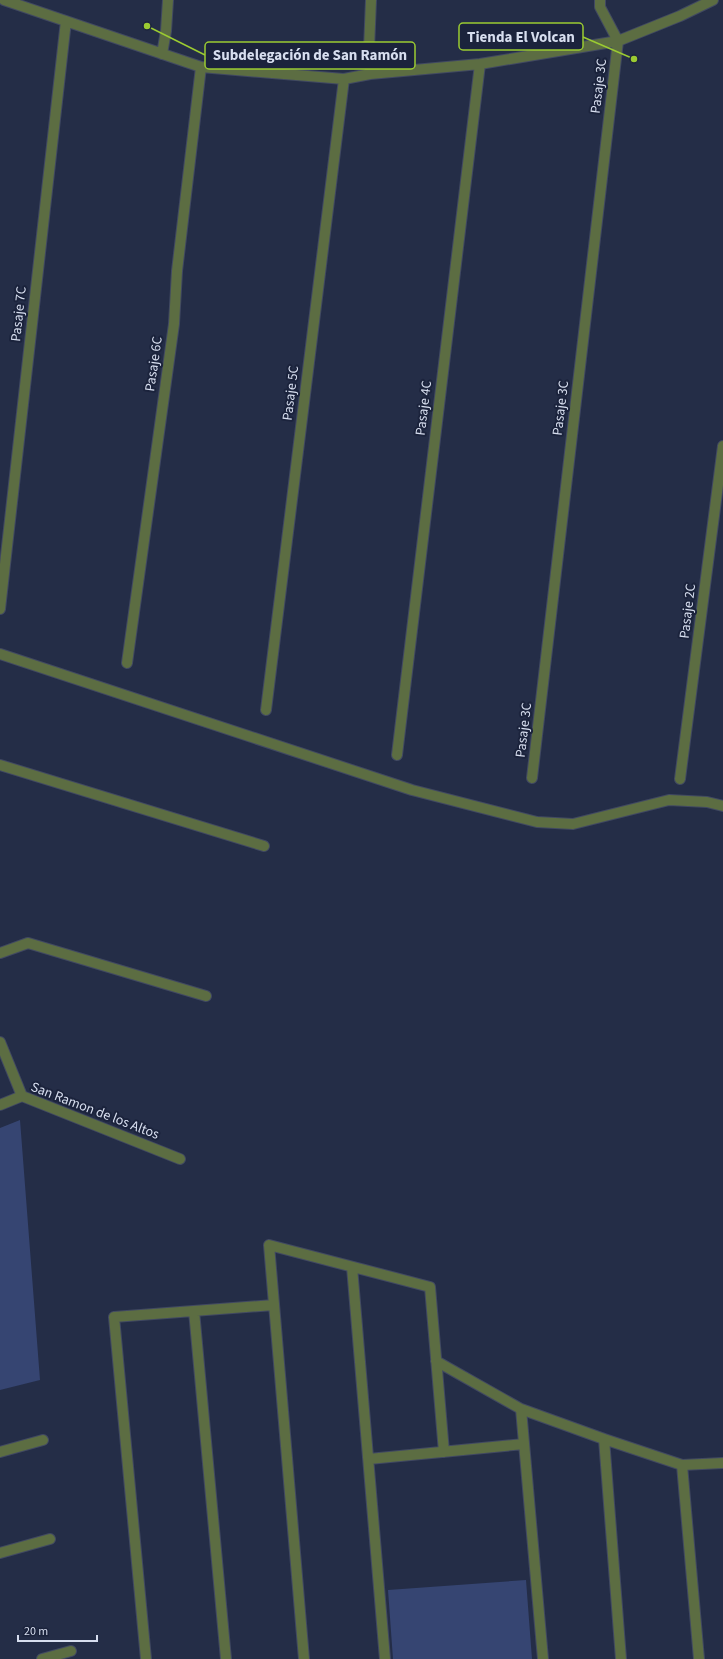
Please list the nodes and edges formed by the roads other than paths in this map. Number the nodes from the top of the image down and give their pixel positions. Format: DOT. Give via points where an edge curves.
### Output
graph roads {
  1 [pos="4,0"];
  2 [pos="168,0"];
  3 [pos="371,0"];
  4 [pos="600,0"];
  5 [pos="713,0"];
  6 [pos="66,21"];
  7 [pos="618,41"];
  8 [pos="162,54"];
  9 [pos="480,64"];
  10 [pos="201,67"];
  11 [pos="370,74"];
  12 [pos="344,79"];
  13 [pos="723,446"];
  14 [pos="0,609"];
  15 [pos="0,654"];
  16 [pos="127,663"];
  17 [pos="266,710"];
  18 [pos="397,755"];
  19 [pos="0,765"];
  20 [pos="532,778"];
  21 [pos="680,779"];
  22 [pos="723,806"];
  23 [pos="264,846"];
  24 [pos="0,954"];
  25 [pos="206,996"];
  26 [pos="0,1042"];
  27 [pos="22,1096"];
  28 [pos="0,1105"];
  29 [pos="180,1159"];
  30 [pos="352,1267"];
  31 [pos="274,1305"];
  32 [pos="194,1311"];
  33 [pos="436,1361"];
  34 [pos="521,1409"];
  35 [pos="604,1439"];
  36 [pos="43,1440"];
  37 [pos="524,1444"];
  38 [pos="0,1452"];
  39 [pos="444,1452"];
  40 [pos="369,1459"];
  41 [pos="723,1463"];
  42 [pos="682,1465"];
  43 [pos="50,1539"];
  44 [pos="0,1553"];
  45 [pos="71,1651"];
  46 [pos="42,1659"];
  47 [pos="146,1659"];
  48 [pos="226,1659"];
  49 [pos="304,1659"];
  50 [pos="385,1659"];
  51 [pos="543,1659"];
  52 [pos="621,1659"];
  53 [pos="699,1659"];
  1 -- 6 [label="street"];
  2 -- 8 [label="street"];
  3 -- 11 [label="street"];
  4 -- 7 [label="street" via="600,7"];
  5 -- 7 [label="street"];
  6 -- 8 [label="street"];
  6 -- 14 [label="street, Pasaje 7C"];
  7 -- 9 [label="street"];
  7 -- 20 [label="street, Pasaje 3C"];
  8 -- 10 [label="street"];
  9 -- 11 [label="street"];
  9 -- 18 [label="street, Pasaje 4C"];
  10 -- 12 [label="street"];
  10 -- 16 [label="street, Pasaje 6C" via="177,271 174,324"];
  11 -- 12 [label="street"];
  12 -- 17 [label="street, Pasaje 5C"];
  13 -- 21 [label="street, Pasaje 2C"];
  15 -- 22 [label="street" via="412,790 537,822 573,824 669,800 707,802"];
  19 -- 23 [label="street"];
  24 -- 25 [label="street" via="28,943"];
  26 -- 27 [label="street"];
  27 -- 28 [label="street, San Ramon de los Altos"];
  27 -- 29 [label="street, San Ramon de los Altos"];
  30 -- 31 [label="street" via="269,1245"];
  30 -- 33 [label="street" via="430,1287"];
  30 -- 40 [label="street"];
  31 -- 32 [label="street"];
  31 -- 49 [label="street"];
  32 -- 47 [label="street" via="114,1317"];
  32 -- 48 [label="street"];
  33 -- 34 [label="street"];
  33 -- 39 [label="street"];
  34 -- 35 [label="street"];
  34 -- 37 [label="street"];
  35 -- 42 [label="street"];
  35 -- 52 [label="street"];
  36 -- 38 [label="street"];
  37 -- 39 [label="street"];
  37 -- 51 [label="street"];
  39 -- 40 [label="street"];
  40 -- 50 [label="street"];
  41 -- 42 [label="street"];
  42 -- 53 [label="street"];
  43 -- 44 [label="street"];
  45 -- 46 [label="street"];
}
